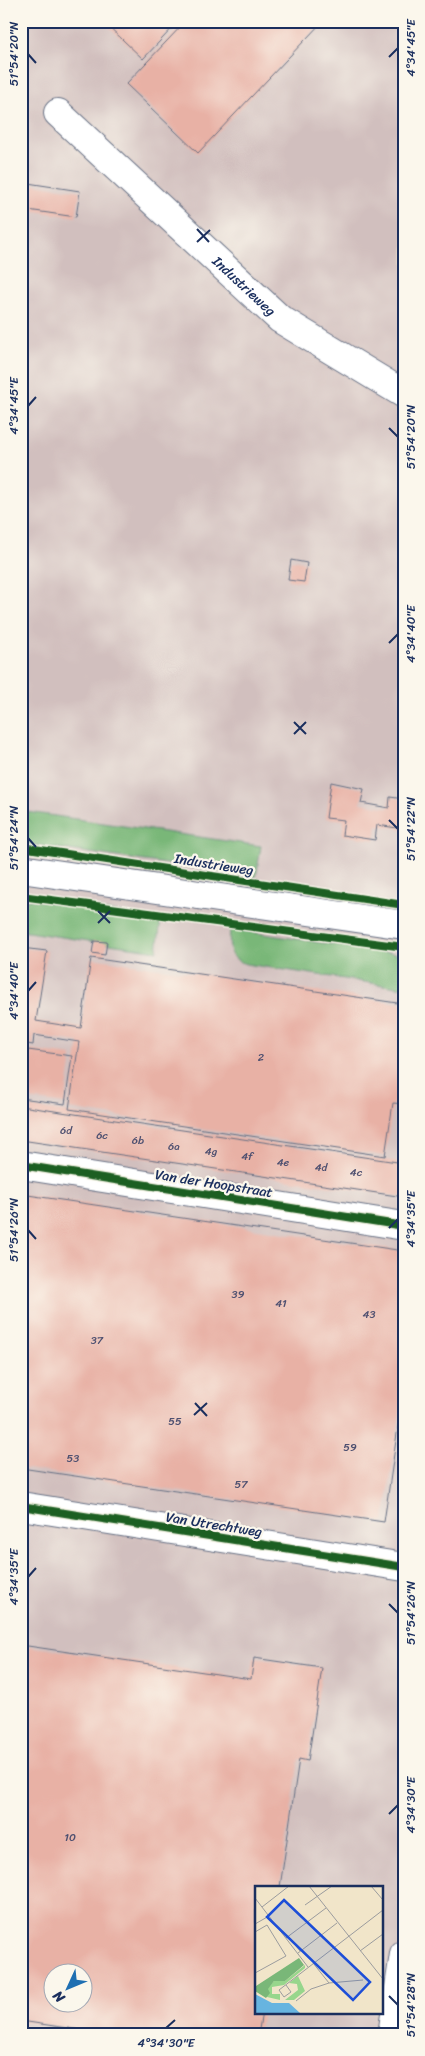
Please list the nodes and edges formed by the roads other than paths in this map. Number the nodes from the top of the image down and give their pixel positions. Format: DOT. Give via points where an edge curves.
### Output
graph roads {
  1 [pos="58,113"];
  2 [pos="404,394"];
  3 [pos="21,868"];
  4 [pos="404,925"];
  5 [pos="21,1165"];
  6 [pos="404,1226"];
  7 [pos="21,1506"];
  8 [pos="404,1567"];
  9 [pos="404,1954"];
  10 [pos="392,2035"];
  1 -- 2 [label="street, Industrieweg" via="280,320"];
  3 -- 4 [label="street"];
  5 -- 6 [label="street, Van der Hoopstraat"];
  7 -- 8 [label="street, Van Utrechtweg"];
  9 -- 10 [label="street"];
}
